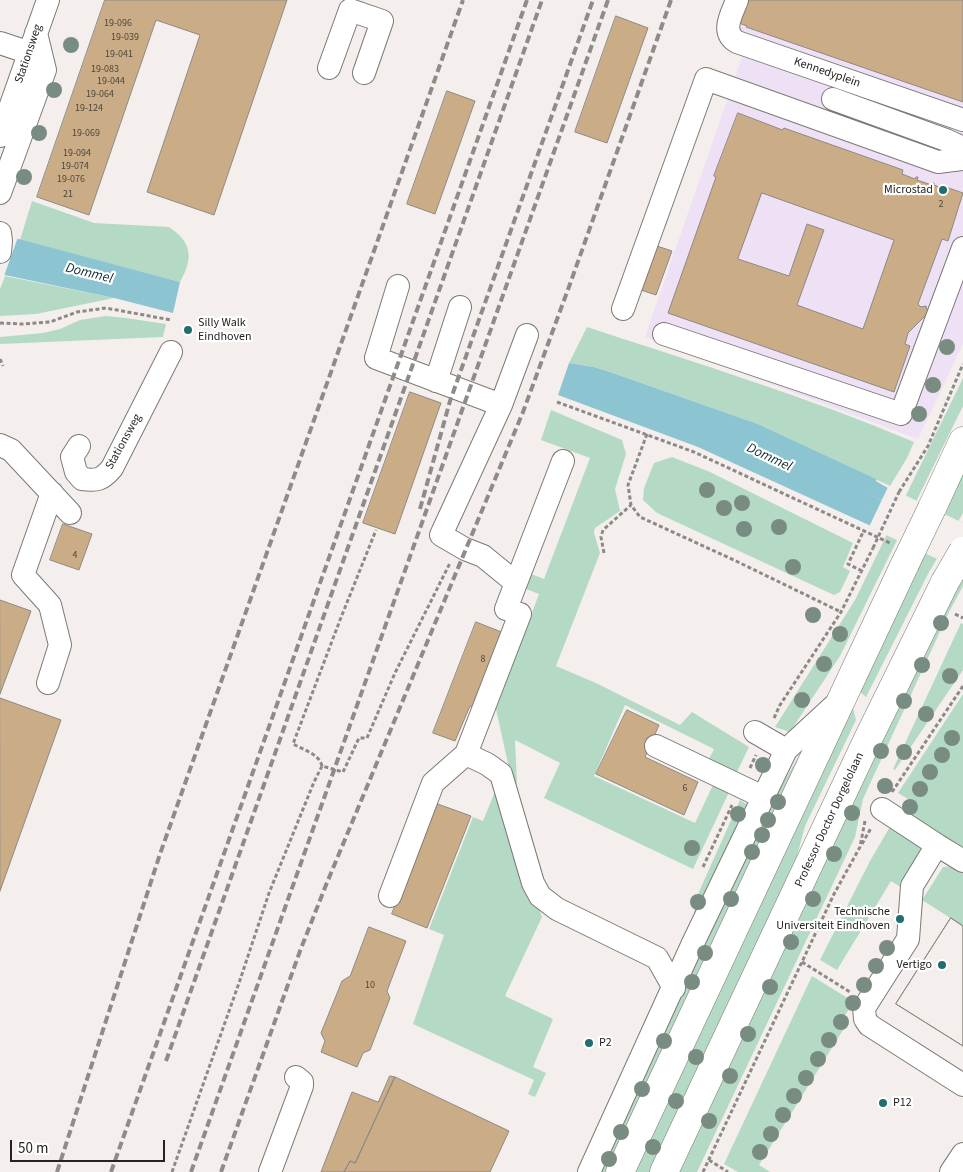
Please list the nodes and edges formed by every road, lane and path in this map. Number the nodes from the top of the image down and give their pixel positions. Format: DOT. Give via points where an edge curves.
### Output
graph roads {
  1 [pos="48,0"];
  2 [pos="737,0"];
  3 [pos="0,43"];
  4 [pos="33,43"];
  5 [pos="329,68"];
  6 [pos="364,73"];
  7 [pos="833,99"];
  8 [pos="963,120"];
  9 [pos="0,136"];
  10 [pos="963,148"];
  11 [pos="963,159"];
  12 [pos="0,193"];
  13 [pos="0,233"];
  14 [pos="963,248"];
  15 [pos="0,252"];
  16 [pos="398,286"];
  17 [pos="460,307"];
  18 [pos="623,309"];
  19 [pos="171,320"];
  20 [pos="0,322"];
  21 [pos="664,334"];
  22 [pos="527,335"];
  23 [pos="171,352"];
  24 [pos="0,359"];
  25 [pos="963,364"];
  26 [pos="2,366"];
  27 [pos="436,381"];
  28 [pos="557,402"];
  29 [pos="501,405"];
  30 [pos="647,434"];
  31 [pos="963,441"];
  32 [pos="0,445"];
  33 [pos="79,446"];
  34 [pos="563,461"];
  35 [pos="52,493"];
  36 [pos="631,505"];
  37 [pos="70,513"];
  38 [pos="376,530"];
  39 [pos="963,551"];
  40 [pos="604,554"];
  41 [pos="453,557"];
  42 [pos="862,571"];
  43 [pos="516,583"];
  44 [pos="963,618"];
  45 [pos="951,621"];
  46 [pos="48,683"];
  47 [pos="963,686"];
  48 [pos="842,698"];
  49 [pos="755,732"];
  50 [pos="867,741"];
  51 [pos="656,746"];
  52 [pos="786,750"];
  53 [pos="466,754"];
  54 [pos="322,766"];
  55 [pos="763,798"];
  56 [pos="874,811"];
  57 [pos="937,845"];
  58 [pos="860,847"];
  59 [pos="963,861"];
  60 [pos="390,896"];
  61 [pos="802,962"];
  62 [pos="664,998"];
  63 [pos="867,1003"];
  64 [pos="296,1077"];
  65 [pos="963,1085"];
  66 [pos="963,1154"];
  67 [pos="709,1160"];
  68 [pos="172,1172"];
  69 [pos="270,1172"];
  70 [pos="589,1172"];
  71 [pos="620,1172"];
  72 [pos="664,1172"];
  73 [pos="703,1172"];
  74 [pos="728,1172"];
  75 [pos="952,1172"];
  1 -- 4 [label="street, Stationsweg"];
  2 -- 8 [label="street, Kennedyplein" via="728,26 730,36 737,42"];
  3 -- 4 [label="street"];
  4 -- 9 [label="street, Stationsweg"];
  4 -- 12 [label="street" via="45,70"];
  5 -- 6 [label="street" via="350,10 382,21"];
  7 -- 10 [label="street"];
  11 -- 18 [label="street" via="938,162 706,79"];
  13 -- 15 [label="street"];
  14 -- 21 [label="street" via="901,414"];
  16 -- 27 [label="street" via="376,358"];
  17 -- 27 [label="street"];
  19 -- 20 [label="path" via="106,308 77,312 50,322"];
  22 -- 29 [label="street"];
  23 -- 33 [label="street, Stationsweg" via="112,468 104,477 82,479 76,472 72,457"];
  24 -- 26 [label="path"];
  25 -- 42 [label="path, bridge" via="928,446 899,492"];
  27 -- 29 [label="street"];
  28 -- 30 [label="path"];
  29 -- 43 [label="street" via="441,535 483,556"];
  30 -- 36 [label="path" via="628,485"];
  30 -- 42 [label="path" via="694,452 864,530 848,564"];
  31 -- 48 [label="main road, bridge"];
  32 -- 35 [label="street" via="12,450"];
  34 -- 43 [label="street"];
  35 -- 37 [label="street"];
  35 -- 46 [label="street" via="23,575 50,605 60,645"];
  36 -- 40 [label="path" via="603,530"];
  36 -- 42 [label="path" via="640,517 841,612"];
  38 -- 54 [label="path" via="293,744 314,755"];
  39 -- 50 [label="main road, Professor Doctor Dorgelolaan, bridge"];
  41 -- 54 [label="path" via="395,673 367,738 359,738 343,772"];
  43 -- 53 [label="street" via="506,609 520,614"];
  44 -- 45 [label="path" via="954,614"];
  47 -- 56 [label="path"];
  48 -- 50 [label="main road" via="854,696 866,705 869,711"];
  48 -- 52 [label="street"];
  48 -- 71 [label="main road"];
  49 -- 52 [label="street"];
  50 -- 72 [label="main road, Professor Doctor Dorgelolaan"];
  51 -- 55 [label="street"];
  52 -- 55 [label="street"];
  53 -- 60 [label="street" via="433,783"];
  53 -- 62 [label="street" via="501,774 540,896 557,909 657,958"];
  54 -- 68 [label="path" via="269,893"];
  55 -- 62 [label="street"];
  56 -- 57 [label="street"];
  56 -- 58 [label="path"];
  56 -- 58 [label="path"];
  57 -- 59 [label="street"];
  57 -- 63 [label="street" via="912,886 908,939"];
  58 -- 61 [label="path"];
  61 -- 63 [label="path"];
  61 -- 67 [label="path"];
  62 -- 70 [label="street"];
  63 -- 65 [label="street" via="864,1016 869,1026"];
  64 -- 69 [label="street" via="302,1086"];
  66 -- 75 [label="street"];
  67 -- 73 [label="path"];
  67 -- 74 [label="path"];
}
